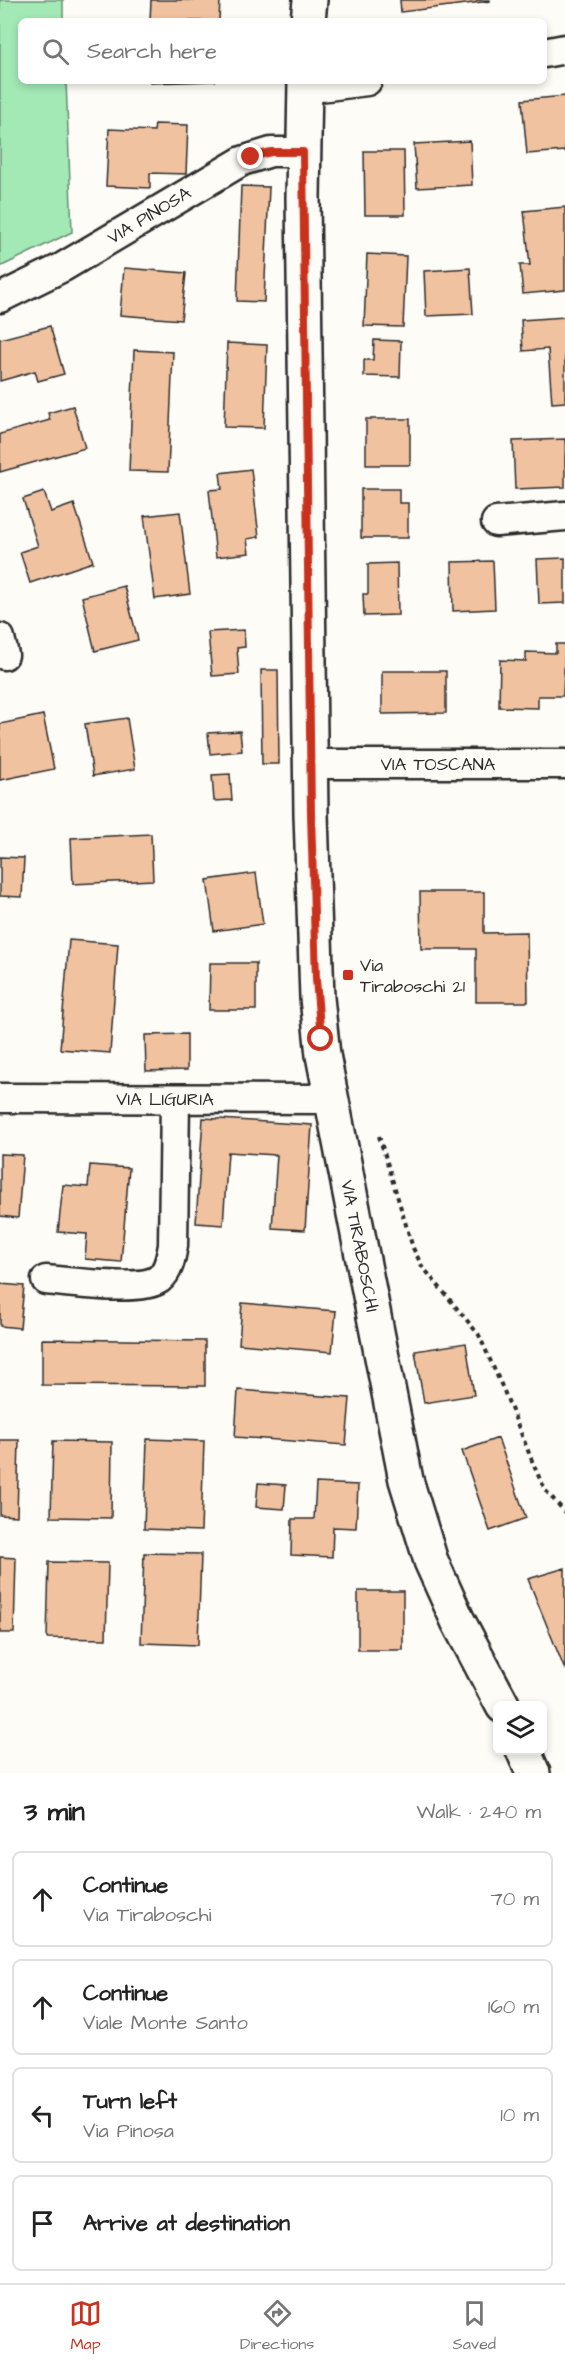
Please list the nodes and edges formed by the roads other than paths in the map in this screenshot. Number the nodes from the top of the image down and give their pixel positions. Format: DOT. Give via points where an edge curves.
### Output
graph roads {
  1 [pos="310,0"];
  2 [pos="308,18"];
  3 [pos="565,49"];
  4 [pos="547,52"];
  5 [pos="320,84"];
  6 [pos="304,85"];
  7 [pos="303,152"];
  8 [pos="0,298"];
  9 [pos="565,516"];
  10 [pos="496,522"];
  11 [pos="310,764"];
  12 [pos="565,764"];
  13 [pos="0,1098"];
  14 [pos="176,1099"];
  15 [pos="330,1099"];
  16 [pos="46,1280"];
  17 [pos="499,1701"];
  18 [pos="525,1755"];
  19 [pos="533,1773"];
  1 -- 2 [label="street"];
  3 -- 4 [label="street"];
  5 -- 6 [label="street"];
  6 -- 7 [label="street, VIA TIRABOSCHI"];
  7 -- 8 [label="street, VIA PINOSA" via="271,152 242,161 54,272"];
  7 -- 11 [label="street, VIA TIRABOSCHI"];
  9 -- 10 [label="street"];
  11 -- 12 [label="street, VIA TOSCANA"];
  11 -- 15 [label="street, VIA TIRABOSCHI" via="317,998"];
  13 -- 14 [label="street, VIA LIGURIA"];
  14 -- 15 [label="street, VIA LIGURIA"];
  14 -- 16 [label="street" via="173,1245 168,1268 158,1280 131,1286"];
  15 -- 17 [label="street, VIA TIRABOSCHI" via="417,1521 458,1621"];
  18 -- 19 [label="street"];
}
